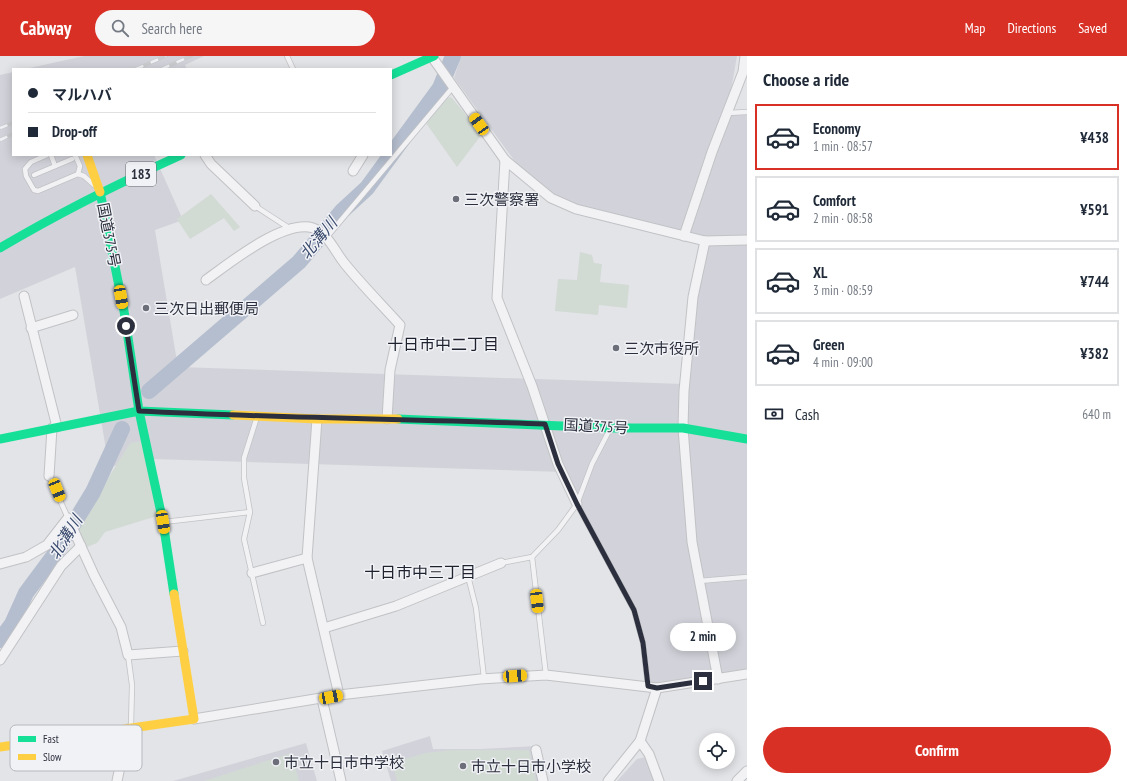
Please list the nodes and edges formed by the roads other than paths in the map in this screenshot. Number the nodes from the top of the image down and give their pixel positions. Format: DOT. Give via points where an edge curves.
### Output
graph roads {
  1 [pos="287,56"];
  2 [pos="432,56"];
  3 [pos="745,56"];
  4 [pos="293,68"];
  5 [pos="392,75"];
  6 [pos="452,85"];
  7 [pos="747,112"];
  8 [pos="727,113"];
  9 [pos="392,154"];
  10 [pos="45,156"];
  11 [pos="51,156"];
  12 [pos="87,156"];
  13 [pos="179,156"];
  14 [pos="205,156"];
  15 [pos="362,156"];
  16 [pos="390,156"];
  17 [pos="74,157"];
  18 [pos="505,160"];
  19 [pos="55,166"];
  20 [pos="353,171"];
  21 [pos="78,174"];
  22 [pos="34,175"];
  23 [pos="100,192"];
  24 [pos="255,206"];
  25 [pos="48,220"];
  26 [pos="289,228"];
  27 [pos="322,235"];
  28 [pos="0,236"];
  29 [pos="684,236"];
  30 [pos="747,240"];
  31 [pos="705,241"];
  32 [pos="0,248"];
  33 [pos="206,280"];
  34 [pos="24,296"];
  35 [pos="73,315"];
  36 [pos="31,328"];
  37 [pos="139,411"];
  38 [pos="257,417"];
  39 [pos="317,419"];
  40 [pos="387,419"];
  41 [pos="545,424"];
  42 [pos="55,427"];
  43 [pos="611,428"];
  44 [pos="683,428"];
  45 [pos="747,438"];
  46 [pos="0,439"];
  47 [pos="50,476"];
  48 [pos="577,504"];
  49 [pos="250,512"];
  50 [pos="68,518"];
  51 [pos="163,522"];
  52 [pos="81,546"];
  53 [pos="307,558"];
  54 [pos="532,558"];
  55 [pos="501,563"];
  56 [pos="0,564"];
  57 [pos="252,573"];
  58 [pos="468,576"];
  59 [pos="747,577"];
  60 [pos="699,581"];
  61 [pos="262,624"];
  62 [pos="324,628"];
  63 [pos="183,651"];
  64 [pos="128,655"];
  65 [pos="0,660"];
  66 [pos="747,674"];
  67 [pos="546,675"];
  68 [pos="484,678"];
  69 [pos="718,679"];
  70 [pos="652,687"];
  71 [pos="339,696"];
  72 [pos="322,699"];
  73 [pos="194,719"];
  74 [pos="129,725"];
  75 [pos="142,726"];
  76 [pos="640,741"];
  77 [pos="10,746"];
  78 [pos="0,747"];
  79 [pos="536,750"];
  80 [pos="119,771"];
  81 [pos="747,771"];
  82 [pos="117,781"];
  83 [pos="341,781"];
  84 [pos="543,781"];
  85 [pos="608,781"];
  86 [pos="659,781"];
  87 [pos="737,781"];
  1 -- 4 [label="lane"];
  2 -- 5 [label="main road"];
  2 -- 6 [label="street"];
  3 -- 8 [label="street" via="743,72"];
  6 -- 9 [label="lane"];
  6 -- 18 [label="street"];
  7 -- 8 [label="lane"];
  8 -- 29 [label="street"];
  10 -- 21 [label="lane" via="31,162 25,169 34,190 38,191"];
  11 -- 19 [label="lane"];
  12 -- 23 [label="main road, 国道375号"];
  13 -- 23 [label="main road, 183"];
  14 -- 24 [label="street"];
  15 -- 20 [label="street"];
  16 -- 27 [label="lane"];
  17 -- 19 [label="lane"];
  17 -- 21 [label="lane" via="80,166"];
  18 -- 29 [label="street" via="551,198 576,209"];
  18 -- 41 [label="street" via="497,298"];
  19 -- 22 [label="lane"];
  21 -- 23 [label="lane" via="84,176"];
  23 -- 25 [label="main road, 183"];
  23 -- 37 [label="main road, 国道375号" via="124,311"];
  24 -- 26 [label="lane"];
  25 -- 28 [label="main road, 183"];
  25 -- 32 [label="main road, 183"];
  26 -- 27 [label="street" via="313,228"];
  26 -- 33 [label="street" via="246,251"];
  27 -- 40 [label="street" via="400,325 390,370"];
  29 -- 31 [label="street"];
  30 -- 31 [label="street"];
  31 -- 44 [label="street" via="693,297"];
  34 -- 36 [label="street"];
  35 -- 36 [label="street"];
  36 -- 42 [label="street"];
  37 -- 38 [label="main road, 国道375号"];
  37 -- 42 [label="main road"];
  37 -- 51 [label="main road"];
  38 -- 39 [label="main road, 国道375号"];
  38 -- 49 [label="lane" via="244,458 244,478"];
  39 -- 40 [label="main road, 国道375号"];
  39 -- 53 [label="street"];
  40 -- 41 [label="main road, 国道375号"];
  41 -- 43 [label="main road, 国道375号"];
  41 -- 48 [label="street" via="558,464"];
  42 -- 46 [label="main road"];
  42 -- 47 [label="street"];
  43 -- 44 [label="main road, 国道375号"];
  43 -- 48 [label="lane" via="592,464"];
  44 -- 45 [label="main road, 国道375号"];
  44 -- 60 [label="street" via="692,542"];
  47 -- 50 [label="lane"];
  48 -- 54 [label="lane" via="548,542"];
  48 -- 70 [label="lane" via="634,610"];
  49 -- 51 [label="lane"];
  49 -- 57 [label="lane" via="244,539"];
  50 -- 52 [label="street"];
  50 -- 56 [label="street" via="47,545 26,557"];
  51 -- 63 [label="main road"];
  52 -- 64 [label="street" via="121,627"];
  52 -- 65 [label="street" via="61,566"];
  53 -- 57 [label="street"];
  53 -- 62 [label="street"];
  54 -- 55 [label="lane"];
  54 -- 67 [label="lane"];
  55 -- 58 [label="street"];
  57 -- 61 [label="lane"];
  58 -- 62 [label="street" via="396,606"];
  58 -- 68 [label="lane" via="476,608"];
  59 -- 60 [label="lane"];
  60 -- 69 [label="street"];
  62 -- 71 [label="street"];
  63 -- 64 [label="street"];
  63 -- 73 [label="main road"];
  64 -- 74 [label="lane" via="132,686"];
  66 -- 69 [label="street"];
  67 -- 68 [label="street"];
  67 -- 70 [label="street"];
  68 -- 71 [label="street"];
  69 -- 70 [label="street"];
  70 -- 76 [label="street"];
  71 -- 72 [label="street"];
  72 -- 73 [label="street"];
  72 -- 83 [label="street"];
  73 -- 75 [label="main road"];
  76 -- 85 [label="street"];
  76 -- 86 [label="street" via="649,754"];
  77 -- 78 [label="main road"];
  79 -- 84 [label="street"];
  80 -- 82 [label="street"];
  81 -- 87 [label="street"];
}
